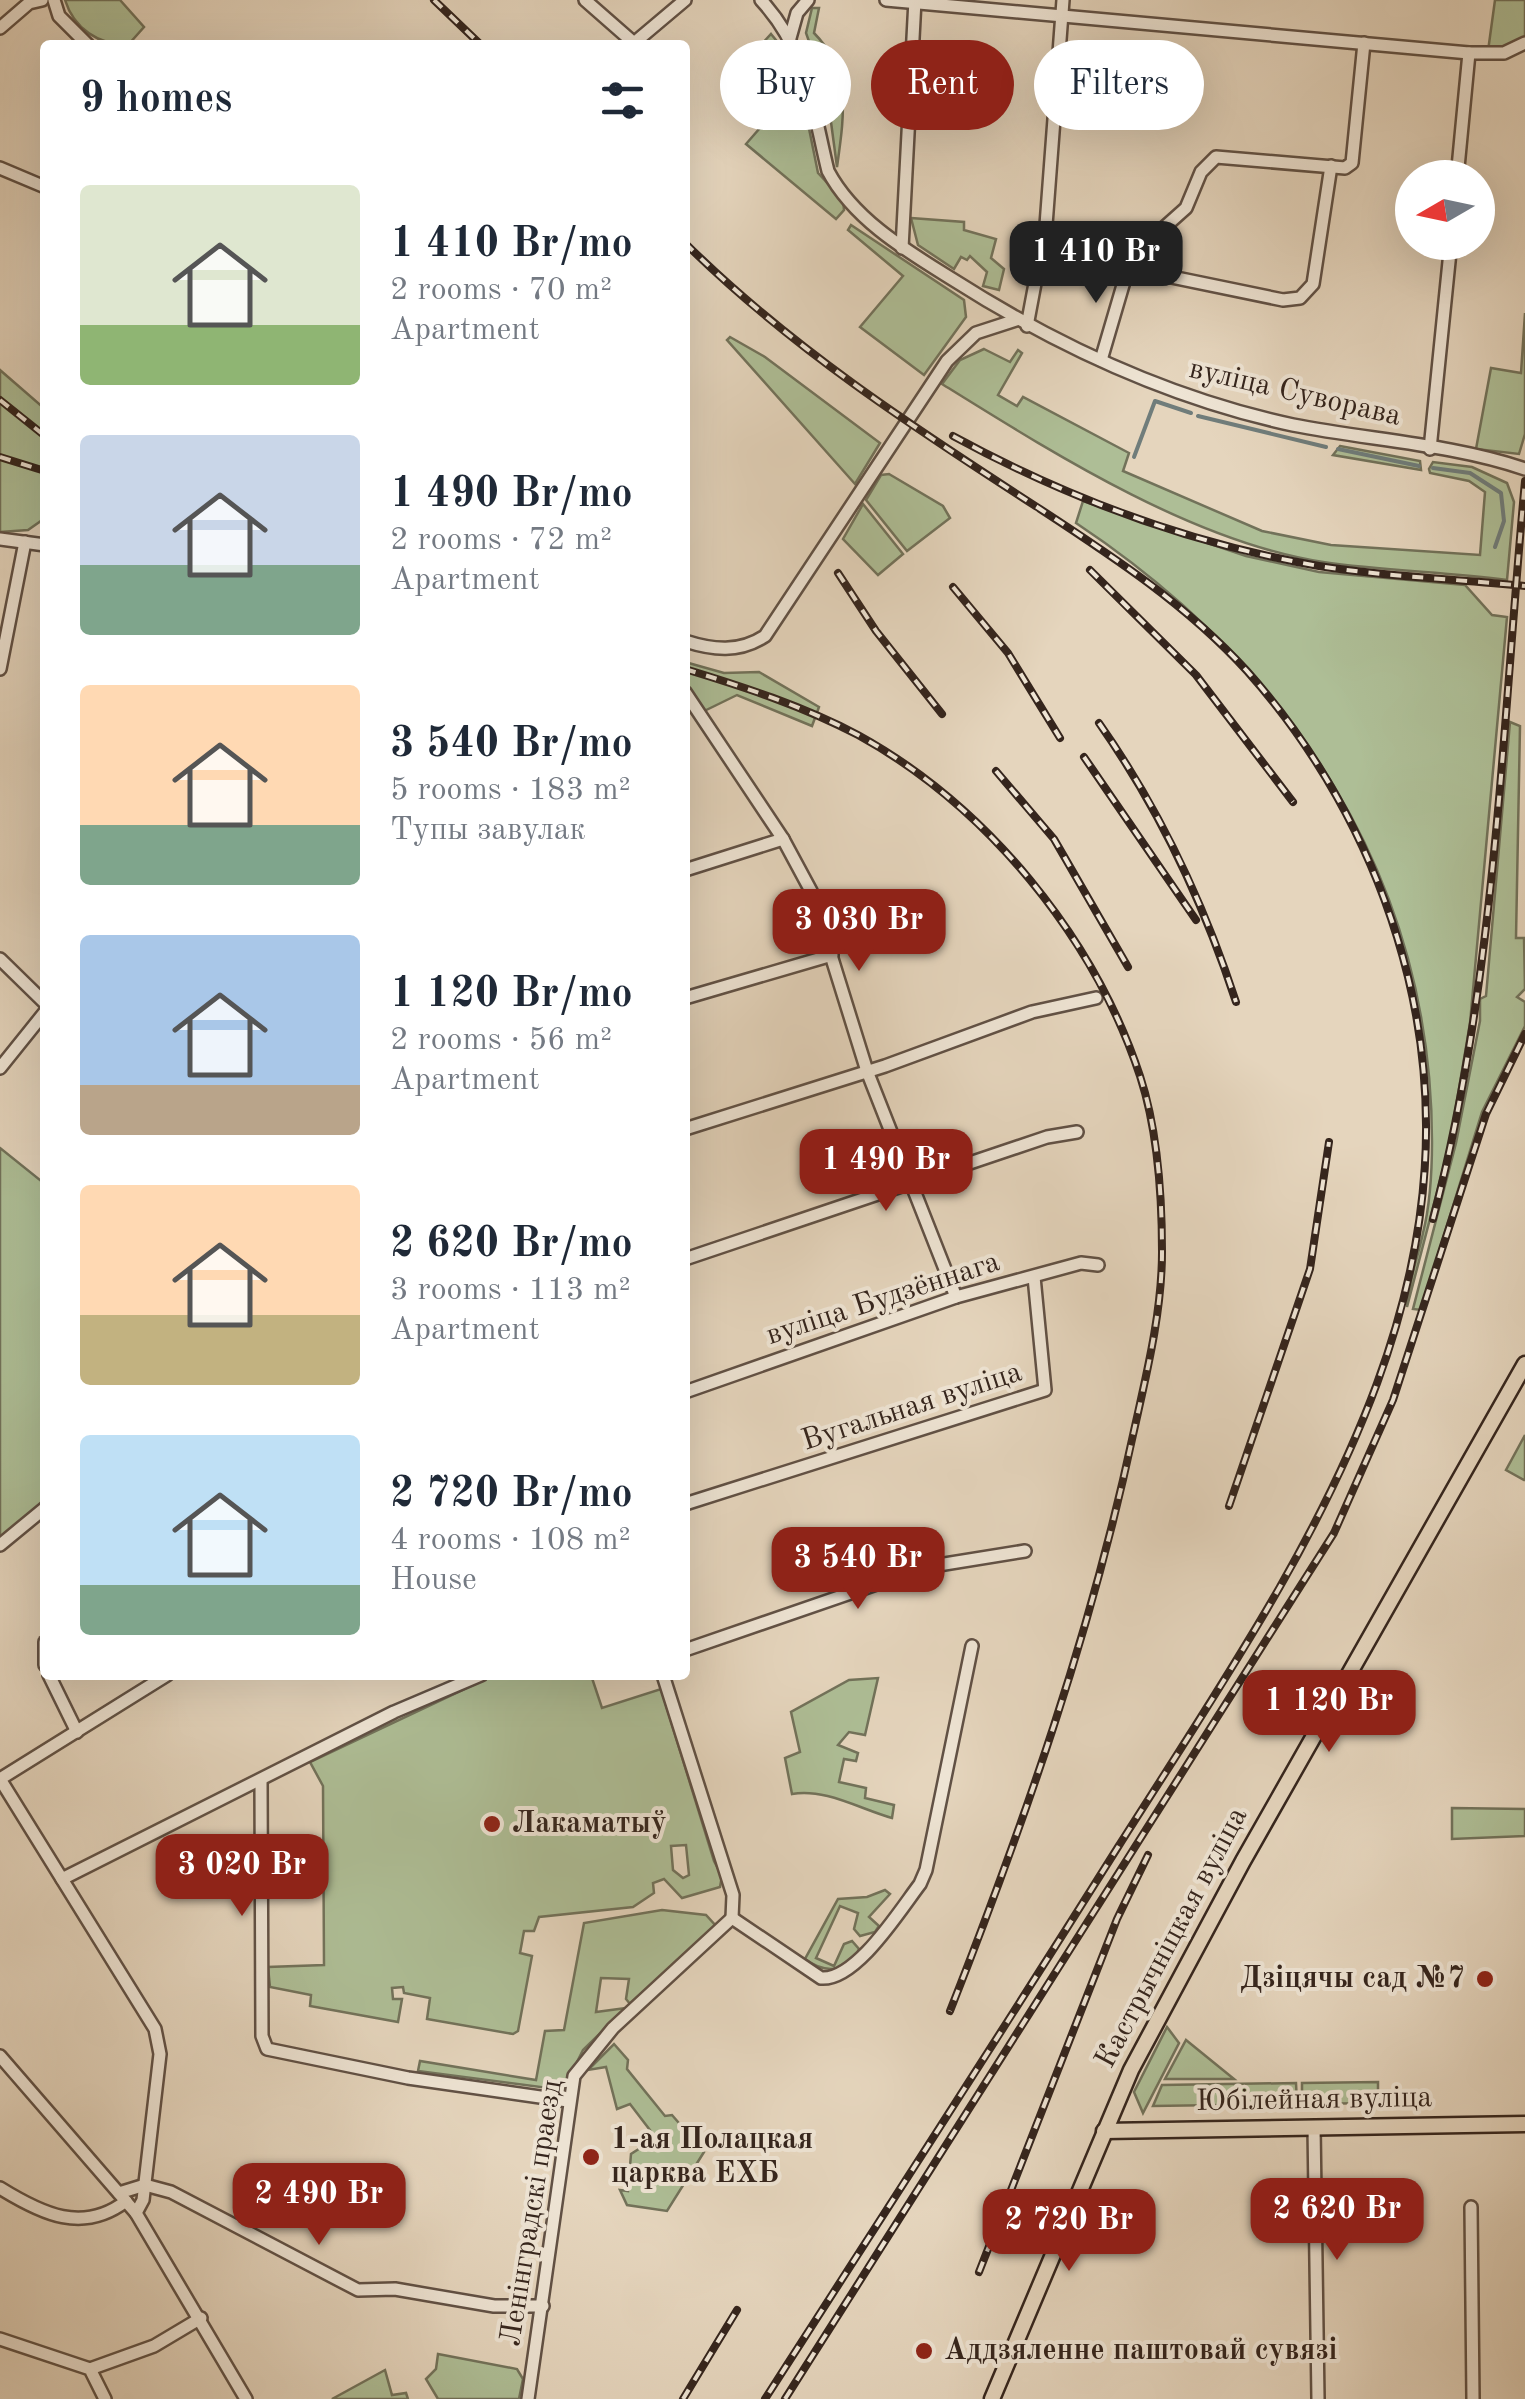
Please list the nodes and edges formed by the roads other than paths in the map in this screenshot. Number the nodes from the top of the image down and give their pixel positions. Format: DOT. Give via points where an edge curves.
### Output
graph roads {
  1 [pos="42,0"];
  2 [pos="54,0"];
  3 [pos="585,0"];
  4 [pos="684,0"];
  5 [pos="761,0"];
  6 [pos="808,0"];
  7 [pos="886,0"];
  8 [pos="1063,0"];
  9 [pos="915,2"];
  10 [pos="1062,17"];
  11 [pos="0,28"];
  12 [pos="790,38"];
  13 [pos="83,40"];
  14 [pos="631,40"];
  15 [pos="637,40"];
  16 [pos="1525,43"];
  17 [pos="1364,44"];
  18 [pos="1469,53"];
  19 [pos="1459,160"];
  20 [pos="1331,166"];
  21 [pos="0,168"];
  22 [pos="40,184"];
  23 [pos="902,248"];
  24 [pos="1449,260"];
  25 [pos="1128,268"];
  26 [pos="1022,323"];
  27 [pos="1101,360"];
  28 [pos="1430,449"];
  29 [pos="1525,469"];
  30 [pos="0,539"];
  31 [pos="25,542"];
  32 [pos="40,544"];
  33 [pos="690,642"];
  34 [pos="0,669"];
  35 [pos="690,699"];
  36 [pos="783,838"];
  37 [pos="690,868"];
  38 [pos="832,954"];
  39 [pos="0,959"];
  40 [pos="690,997"];
  41 [pos="1096,998"];
  42 [pos="40,999"];
  43 [pos="40,1018"];
  44 [pos="0,1068"];
  45 [pos="868,1071"];
  46 [pos="690,1127"];
  47 [pos="1077,1132"];
  48 [pos="912,1184"];
  49 [pos="690,1257"];
  50 [pos="1098,1265"];
  51 [pos="1034,1278"];
  52 [pos="956,1298"];
  53 [pos="1525,1364"];
  54 [pos="690,1390"];
  55 [pos="690,1502"];
  56 [pos="40,1512"];
  57 [pos="0,1545"];
  58 [pos="1025,1550"];
  59 [pos="972,1646"];
  60 [pos="690,1648"];
  61 [pos="51,1680"];
  62 [pos="159,1680"];
  63 [pos="469,1680"];
  64 [pos="665,1680"];
  65 [pos="77,1732"];
  66 [pos="0,1779"];
  67 [pos="261,1782"];
  68 [pos="62,1880"];
  69 [pos="732,1918"];
  70 [pos="0,2056"];
  71 [pos="568,2101"];
  72 [pos="1525,2124"];
  73 [pos="1314,2127"];
  74 [pos="1104,2131"];
  75 [pos="146,2185"];
  76 [pos="0,2188"];
  77 [pos="123,2197"];
  78 [pos="1471,2208"];
  79 [pos="136,2213"];
  80 [pos="544,2306"];
  81 [pos="201,2318"];
  82 [pos="0,2338"];
  83 [pos="90,2369"];
  84 [pos="105,2399"];
  85 [pos="246,2399"];
  86 [pos="528,2399"];
  87 [pos="992,2399"];
  88 [pos="1318,2399"];
  89 [pos="1473,2399"];
  1 -- 11 [label="street"];
  2 -- 13 [label="street"];
  3 -- 14 [label="street"];
  4 -- 15 [label="street"];
  5 -- 12 [label="street, вуліца Суворава"];
  6 -- 12 [label="street"];
  7 -- 9 [label="street"];
  8 -- 10 [label="street"];
  9 -- 10 [label="street"];
  9 -- 23 [label="street"];
  10 -- 17 [label="street"];
  10 -- 26 [label="street" via="1046,225"];
  12 -- 23 [label="street, вуліца Суворава" via="806,70 836,186"];
  16 -- 18 [label="street" via="1504,53"];
  17 -- 18 [label="street"];
  17 -- 20 [label="street" via="1352,163"];
  18 -- 19 [label="street"];
  20 -- 25 [label="street" via="1216,156 1186,208"];
  20 -- 25 [label="street" via="1313,284 1300,298"];
  21 -- 22 [label="street"];
  23 -- 26 [label="street, вуліца Суворава"];
  24 -- 28 [label="street"];
  25 -- 27 [label="street"];
  26 -- 27 [label="street, вуліца Суворава"];
  26 -- 33 [label="street" via="976,333 947,361 765,636 720,650"];
  27 -- 28 [label="street, вуліца Суворава" via="1198,400"];
  28 -- 29 [label="street, вуліца Суворава"];
  30 -- 31 [label="street"];
  31 -- 32 [label="street"];
  31 -- 34 [label="street"];
  35 -- 36 [label="street"];
  36 -- 37 [label="street"];
  36 -- 38 [label="street" via="811,891"];
  38 -- 40 [label="street"];
  38 -- 45 [label="street"];
  39 -- 42 [label="street"];
  41 -- 45 [label="street" via="1032,1012"];
  43 -- 44 [label="street"];
  45 -- 46 [label="street"];
  45 -- 48 [label="street"];
  47 -- 48 [label="street"];
  48 -- 49 [label="street"];
  48 -- 52 [label="street"];
  50 -- 51 [label="street, вуліца Будзённага" via="1081,1263"];
  51 -- 52 [label="street, вуліца Будзённага"];
  51 -- 55 [label="street, Вугальная вуліца" via="1046,1390"];
  52 -- 54 [label="street, вуліца Будзённага"];
  53 -- 74 [label="main road, Кастрычніцкая вуліца" via="1243,1861"];
  56 -- 57 [label="street"];
  58 -- 60 [label="street" via="926,1567"];
  59 -- 69 [label="street" via="926,1870 858,1962 839,1976 822,1978"];
  61 -- 65 [label="street"];
  62 -- 65 [label="street"];
  63 -- 67 [label="street"];
  64 -- 69 [label="street" via="733,1895"];
  65 -- 66 [label="street"];
  66 -- 68 [label="street"];
  67 -- 68 [label="street"];
  67 -- 71 [label="street" via="267,2049"];
  68 -- 75 [label="street" via="156,2029"];
  69 -- 71 [label="street, Ленінградскі праезд" via="587,2056"];
  70 -- 77 [label="street"];
  71 -- 80 [label="street, Ленінградскі праезд"];
  72 -- 73 [label="main road, Юбілейная вуліца"];
  73 -- 74 [label="main road, Юбілейная вуліца"];
  73 -- 88 [label="street"];
  74 -- 87 [label="main road, Кастрычніцкая вуліца"];
  75 -- 77 [label="street"];
  75 -- 79 [label="street"];
  75 -- 80 [label="street" via="172,2192 358,2290"];
  76 -- 77 [label="street" via="86,2221 109,2214"];
  77 -- 79 [label="street"];
  78 -- 89 [label="street"];
  79 -- 81 [label="street"];
  80 -- 86 [label="street, Ленінградскі праезд"];
  81 -- 83 [label="street" via="154,2346"];
  81 -- 85 [label="street"];
  82 -- 83 [label="street"];
  83 -- 84 [label="street"];
}
